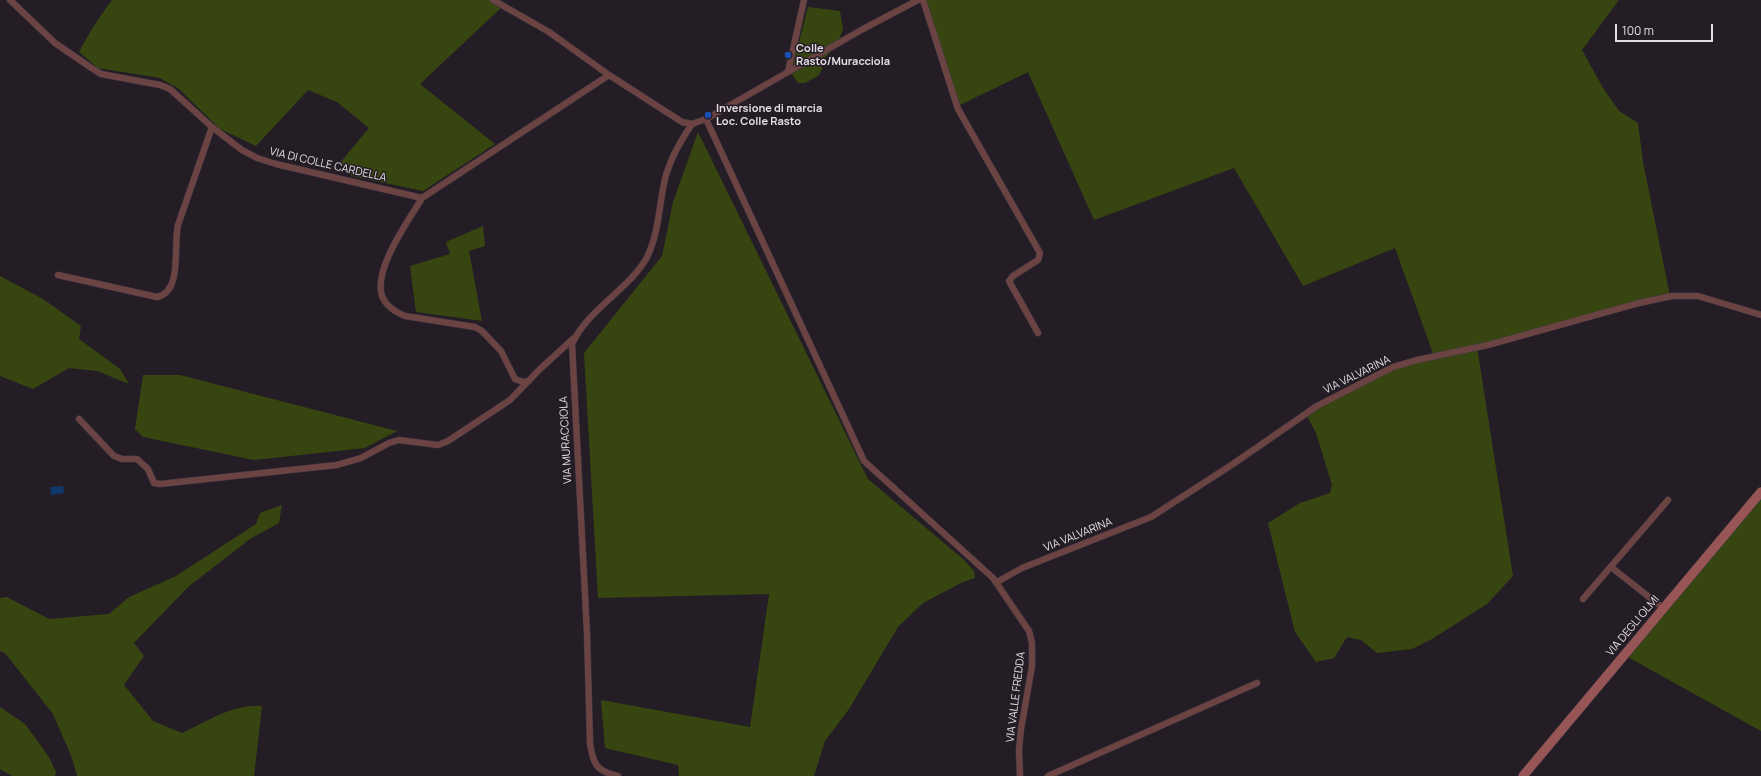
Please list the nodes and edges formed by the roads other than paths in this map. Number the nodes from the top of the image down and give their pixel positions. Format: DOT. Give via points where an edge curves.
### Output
graph roads {
  1 [pos="10,0"];
  2 [pos="493,0"];
  3 [pos="804,0"];
  4 [pos="918,0"];
  5 [pos="923,0"];
  6 [pos="788,72"];
  7 [pos="609,75"];
  8 [pos="706,119"];
  9 [pos="692,124"];
  10 [pos="212,127"];
  11 [pos="422,198"];
  12 [pos="58,275"];
  13 [pos="1761,315"];
  14 [pos="1038,333"];
  15 [pos="575,337"];
  16 [pos="530,380"];
  17 [pos="79,419"];
  18 [pos="1761,492"];
  19 [pos="1668,500"];
  20 [pos="1611,567"];
  21 [pos="997,582"];
  22 [pos="1583,599"];
  23 [pos="1663,608"];
  24 [pos="1257,684"];
  25 [pos="618,776"];
  26 [pos="1020,776"];
  27 [pos="1048,776"];
  28 [pos="1523,776"];
  1 -- 10 [label="street, VIA DI COLLE CARDELLA" via="55,43 101,74 170,89"];
  2 -- 7 [label="street" via="549,32"];
  3 -- 6 [label="street"];
  4 -- 6 [label="street"];
  5 -- 14 [label="street" via="958,109 1040,253 1038,260 1009,281"];
  6 -- 8 [label="street"];
  7 -- 9 [label="street" via="682,122"];
  7 -- 11 [label="street"];
  8 -- 9 [label="street"];
  8 -- 21 [label="street, VIA VALLE FREDDA" via="864,461"];
  9 -- 15 [label="street, VIA MURACCIOLA" via="668,171 653,239 645,259"];
  10 -- 11 [label="street, VIA DI COLLE CARDELLA" via="242,150 267,162"];
  10 -- 12 [label="street" via="178,226 175,277 166,292 157,297"];
  11 -- 16 [label="street" via="384,265 382,295 386,303 394,311 405,316 475,327 501,351 515,379 523,382"];
  13 -- 21 [label="street, VIA VALVARINA" via="1698,296 1672,296 1488,345 1397,366 1323,403 1151,517 1022,568"];
  15 -- 16 [label="street"];
  15 -- 25 [label="street, VIA MURACCIOLA" via="572,351 587,633 590,743 598,768"];
  16 -- 17 [label="street" via="510,400 438,445 399,440 361,458 337,464 160,484 154,483 148,469 137,459 114,456"];
  18 -- 23 [label="street, VIA DEGLI OLMI"];
  19 -- 20 [label="street"];
  20 -- 22 [label="street"];
  20 -- 23 [label="street"];
  21 -- 26 [label="street, VIA VALLE FREDDA" via="1029,631 1032,640 1031,674 1020,736"];
  23 -- 28 [label="street, VIA DEGLI OLMI"];
  24 -- 27 [label="street"];
}
